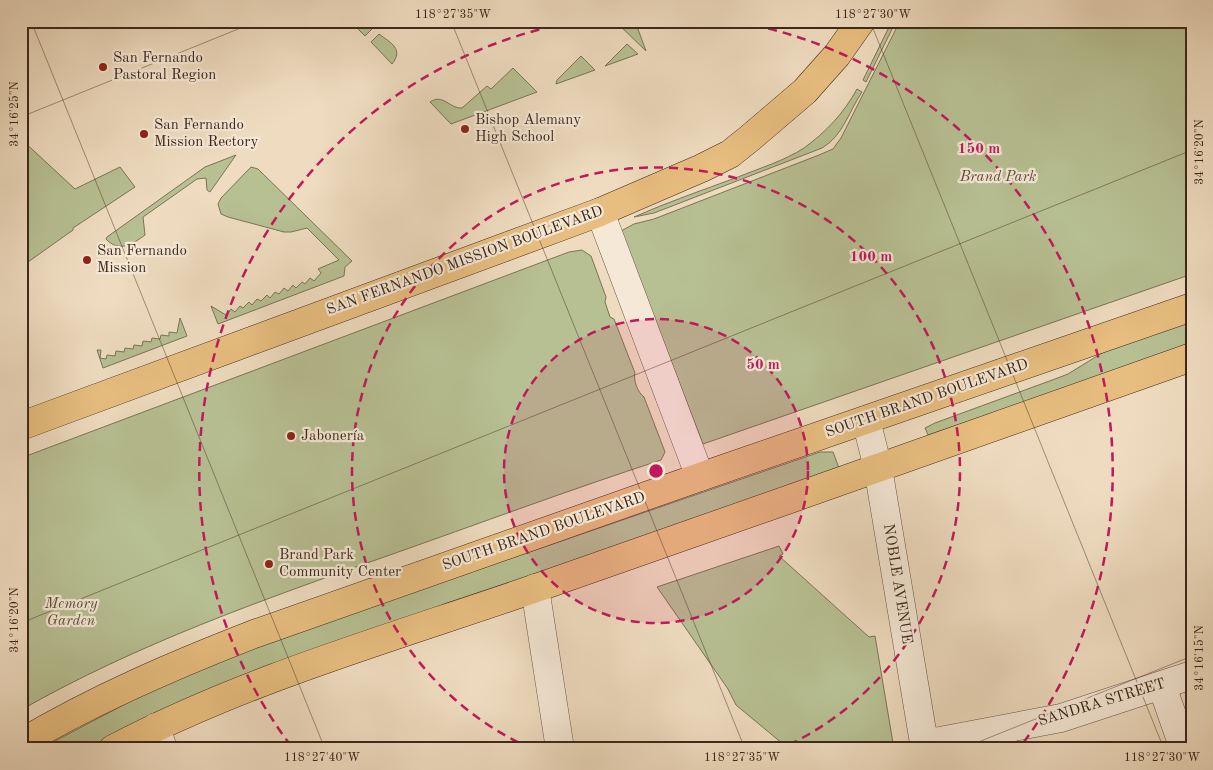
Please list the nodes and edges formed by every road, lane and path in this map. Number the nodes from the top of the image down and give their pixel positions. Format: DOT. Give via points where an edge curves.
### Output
graph roads {
  1 [pos="861,21"];
  2 [pos="600,212"];
  3 [pos="1192,307"];
  4 [pos="1192,357"];
  5 [pos="866,420"];
  6 [pos="21,426"];
  7 [pos="878,468"];
  8 [pos="700,477"];
  9 [pos="536,588"];
  10 [pos="1192,675"];
  11 [pos="1162,686"];
  12 [pos="160,738"];
  13 [pos="21,743"];
  14 [pos="924,746"];
  15 [pos="113,749"];
  16 [pos="560,749"];
  17 [pos="1184,749"];
  1 -- 2 [label="main road, SAN FERNANDO MISSION BOULEVARD" via="837,56 805,91 730,154"];
  2 -- 6 [label="main road, SAN FERNANDO MISSION BOULEVARD"];
  2 -- 8 [label="street"];
  3 -- 5 [label="main road, SOUTH BRAND BOULEVARD"];
  4 -- 7 [label="main road"];
  5 -- 7 [label="street, NOBLE AVENUE"];
  5 -- 8 [label="main road, SOUTH BRAND BOULEVARD"];
  7 -- 9 [label="main road"];
  7 -- 14 [label="street, NOBLE AVENUE"];
  8 -- 13 [label="main road, SOUTH BRAND BOULEVARD" via="211,650 98,701"];
  9 -- 12 [label="main road" via="260,683"];
  9 -- 16 [label="street"];
  10 -- 11 [label="street, SANDRA STREET"];
  11 -- 14 [label="street, SANDRA STREET" via="1061,718"];
  11 -- 17 [label="street"];
  12 -- 15 [label="main road"];
}
